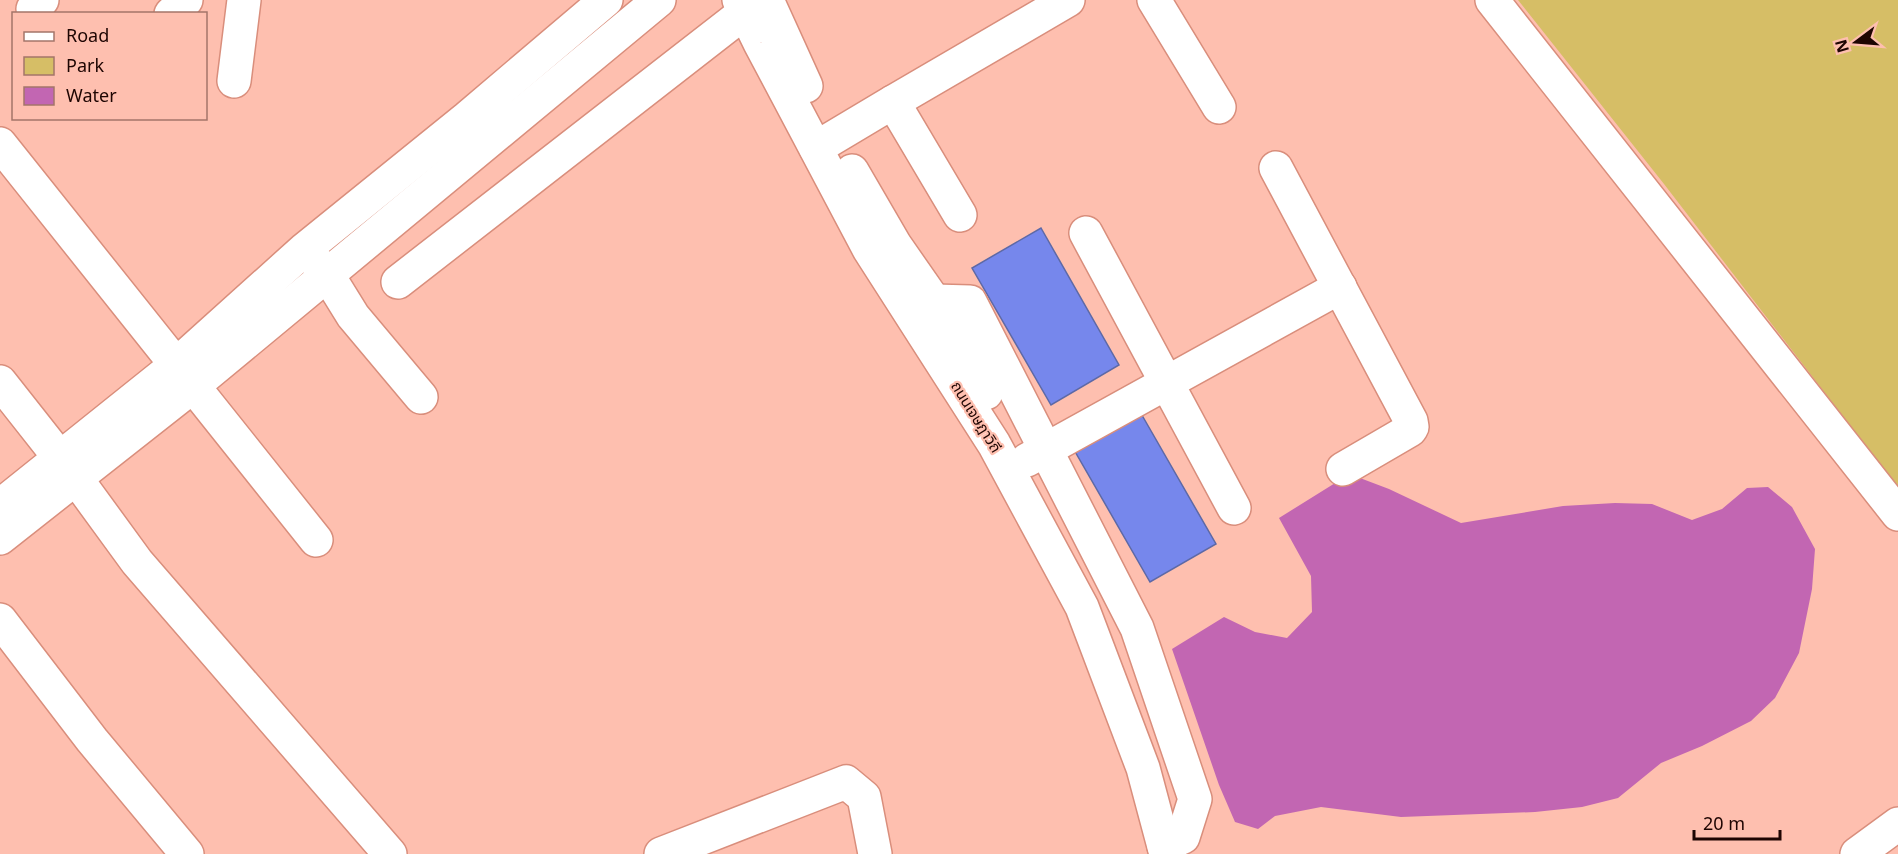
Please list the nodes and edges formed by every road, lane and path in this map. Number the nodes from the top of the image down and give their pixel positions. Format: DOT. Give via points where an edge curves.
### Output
graph roads {
  1 [pos="186,0"];
  2 [pos="244,0"];
  3 [pos="606,0"];
  4 [pos="658,0"];
  5 [pos="1068,0"];
  6 [pos="1154,0"];
  7 [pos="1492,0"];
  8 [pos="750,4"];
  9 [pos="173,12"];
  10 [pos="234,81"];
  11 [pos="893,102"];
  12 [pos="1219,107"];
  13 [pos="441,137"];
  14 [pos="824,143"];
  15 [pos="0,144"];
  16 [pos="463,164"];
  17 [pos="1276,168"];
  18 [pos="960,215"];
  19 [pos="1086,233"];
  20 [pos="305,249"];
  21 [pos="327,274"];
  22 [pos="398,282"];
  23 [pos="1340,287"];
  24 [pos="184,376"];
  25 [pos="0,382"];
  26 [pos="1166,383"];
  27 [pos="422,397"];
  28 [pos="1026,461"];
  29 [pos="68,468"];
  30 [pos="1343,469"];
  31 [pos="0,506"];
  32 [pos="1234,508"];
  33 [pos="1898,514"];
  34 [pos="0,538"];
  35 [pos="316,540"];
  36 [pos="0,620"];
  37 [pos="1898,824"];
  38 [pos="1175,848"];
  39 [pos="187,854"];
  40 [pos="390,854"];
  41 [pos="661,854"];
  42 [pos="875,854"];
  43 [pos="1857,854"];
  1 -- 9 [label="street"];
  2 -- 10 [label="street"];
  3 -- 13 [label="street"];
  4 -- 16 [label="street"];
  5 -- 11 [label="street"];
  6 -- 12 [label="street"];
  7 -- 33 [label="street"];
  8 -- 14 [label="street, ถนนเจษฎาวิถี" via="813,103"];
  8 -- 22 [label="street"];
  11 -- 14 [label="street"];
  11 -- 18 [label="street"];
  13 -- 16 [label="street"];
  13 -- 20 [label="street"];
  14 -- 28 [label="street, ถนนเจษฎาวิถี" via="895,245 923,309"];
  15 -- 24 [label="street"];
  16 -- 21 [label="street"];
  17 -- 23 [label="street"];
  19 -- 26 [label="street"];
  20 -- 21 [label="street"];
  20 -- 24 [label="street"];
  21 -- 24 [label="street"];
  21 -- 27 [label="street" via="353,316"];
  23 -- 26 [label="street"];
  23 -- 30 [label="street" via="1412,427"];
  24 -- 29 [label="street"];
  24 -- 35 [label="street"];
  25 -- 29 [label="street"];
  26 -- 28 [label="street"];
  26 -- 32 [label="street"];
  28 -- 38 [label="street, ถนนเจษฎาวิถี" via="1102,600 1162,762"];
  29 -- 31 [label="street"];
  29 -- 34 [label="street"];
  29 -- 40 [label="street" via="137,562"];
  36 -- 39 [label="street" via="92,740"];
  37 -- 43 [label="street"];
  41 -- 42 [label="street" via="846,782 864,796"];
}
